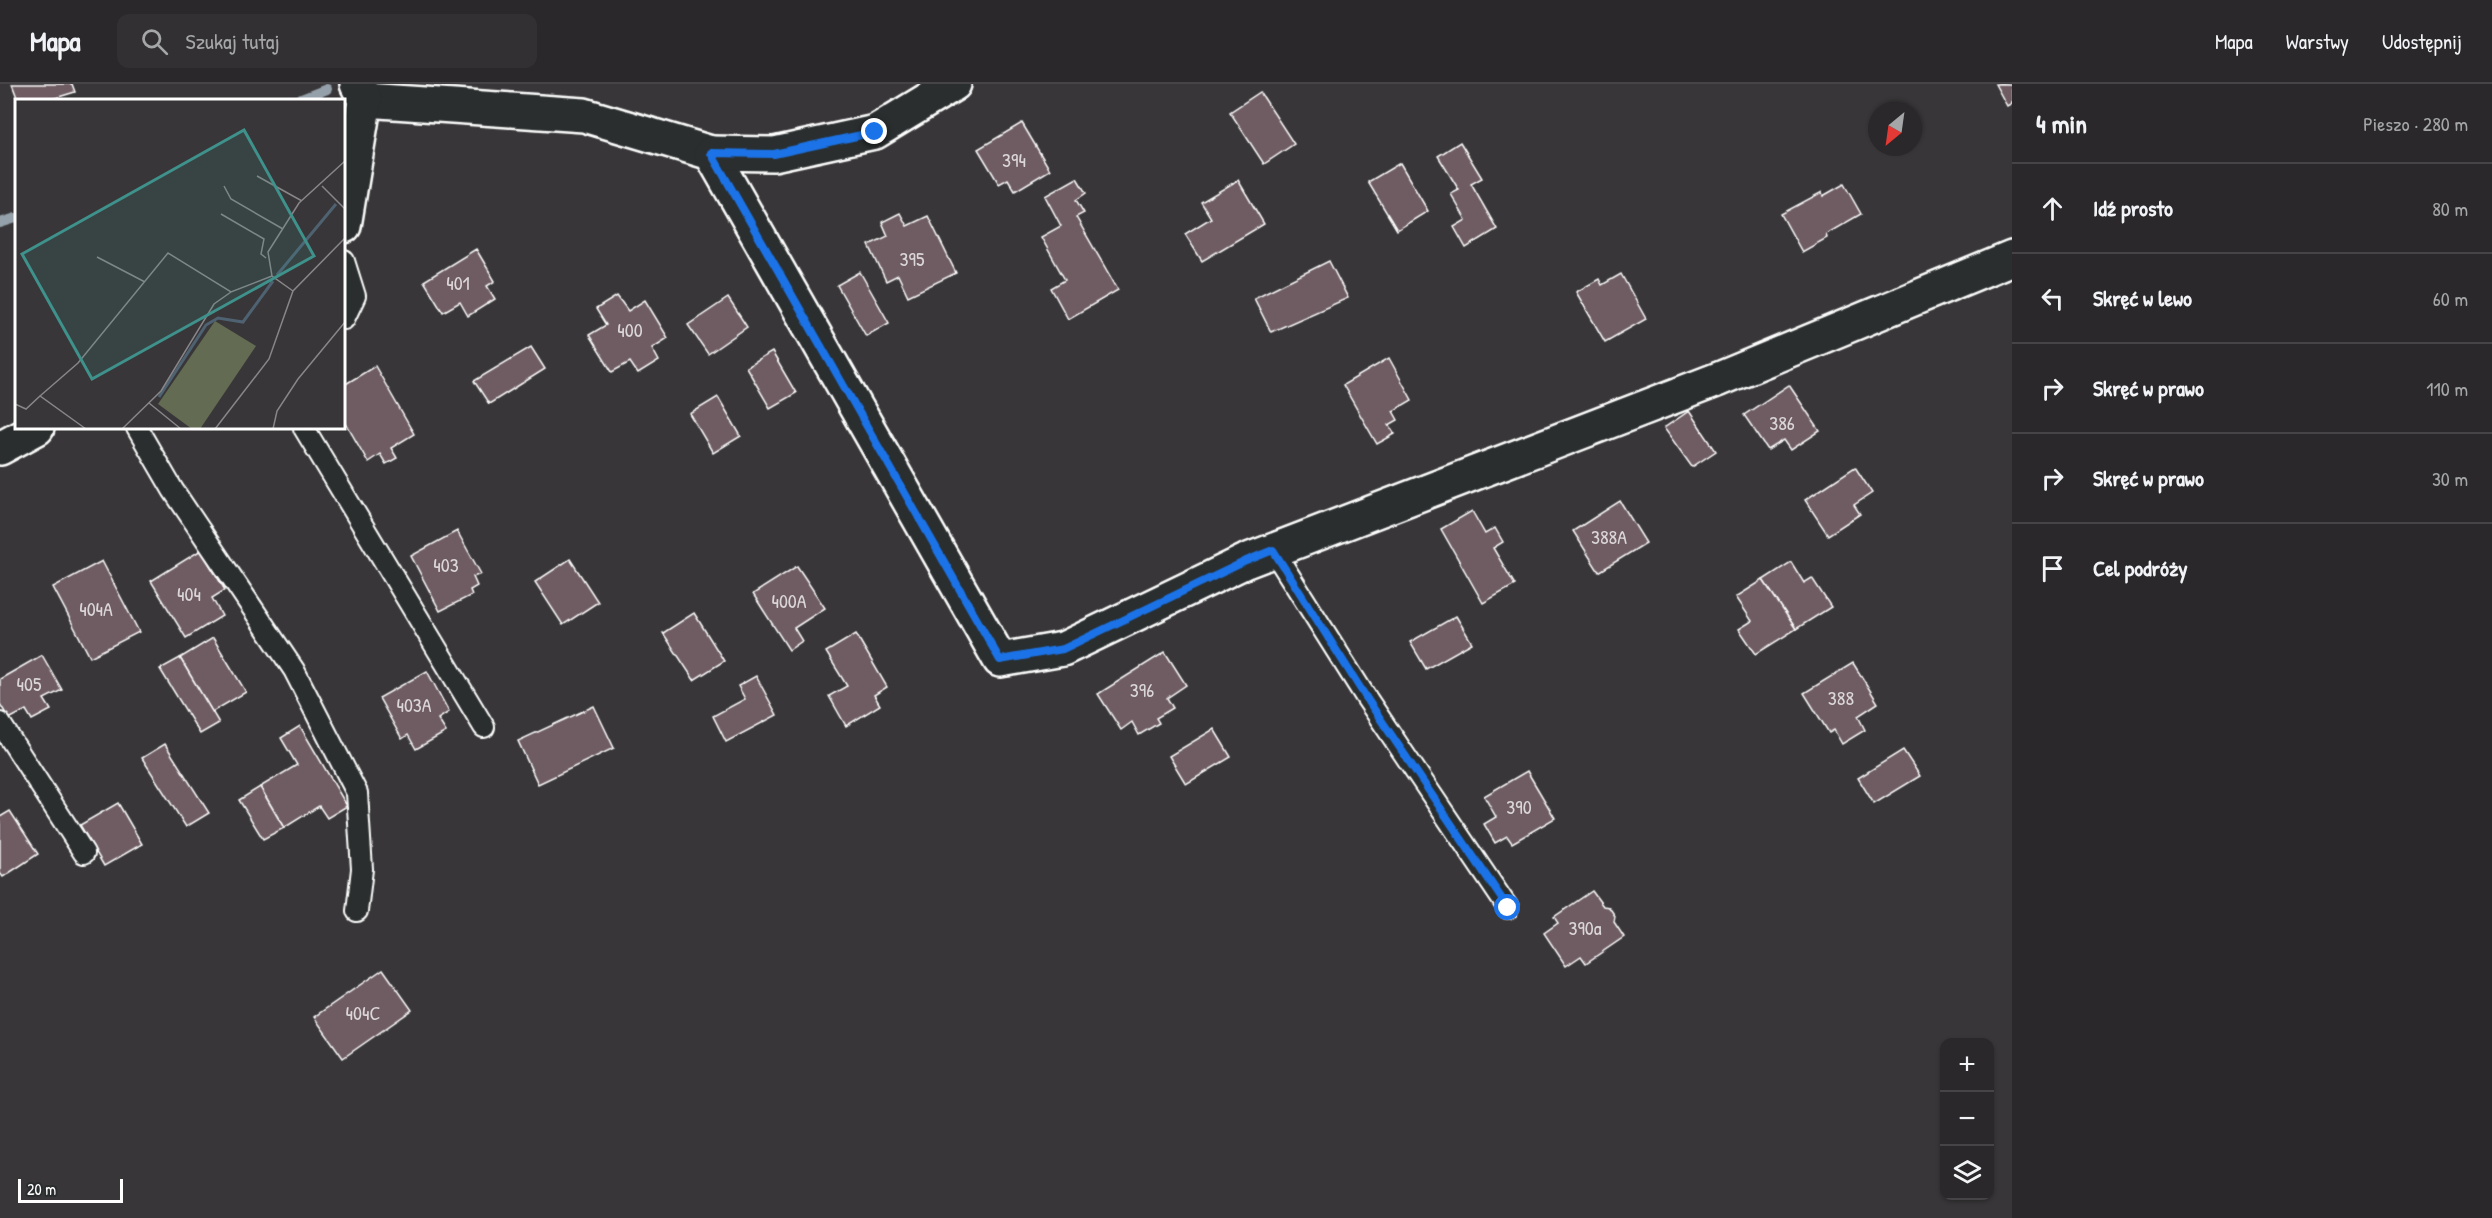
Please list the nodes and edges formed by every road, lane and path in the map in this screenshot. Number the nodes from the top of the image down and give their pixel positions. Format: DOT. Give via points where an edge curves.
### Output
graph roads {
  1 [pos="954,84"];
  2 [pos="361,92"];
  3 [pos="711,153"];
  4 [pos="345,218"];
  5 [pos="2012,258"];
  6 [pos="345,264"];
  7 [pos="345,317"];
  8 [pos="35,429"];
  9 [pos="138,429"];
  10 [pos="305,429"];
  11 [pos="0,448"];
  12 [pos="1273,550"];
  13 [pos="0,723"];
  14 [pos="484,727"];
  15 [pos="84,853"];
  16 [pos="1508,908"];
  17 [pos="357,911"];
  1 -- 3 [label="street" via="875,132 774,154"];
  2 -- 3 [label="street" via="584,115"];
  2 -- 4 [label="street"];
  3 -- 12 [label="street" via="1000,660 1063,649"];
  5 -- 12 [label="street" via="1719,379"];
  6 -- 7 [label="lane" via="355,296"];
  8 -- 11 [label="street"];
  9 -- 17 [label="lane" via="173,490 294,670 357,793 362,869"];
  10 -- 14 [label="lane"];
  12 -- 16 [label="lane" via="1367,699"];
  13 -- 15 [label="lane"];
}
